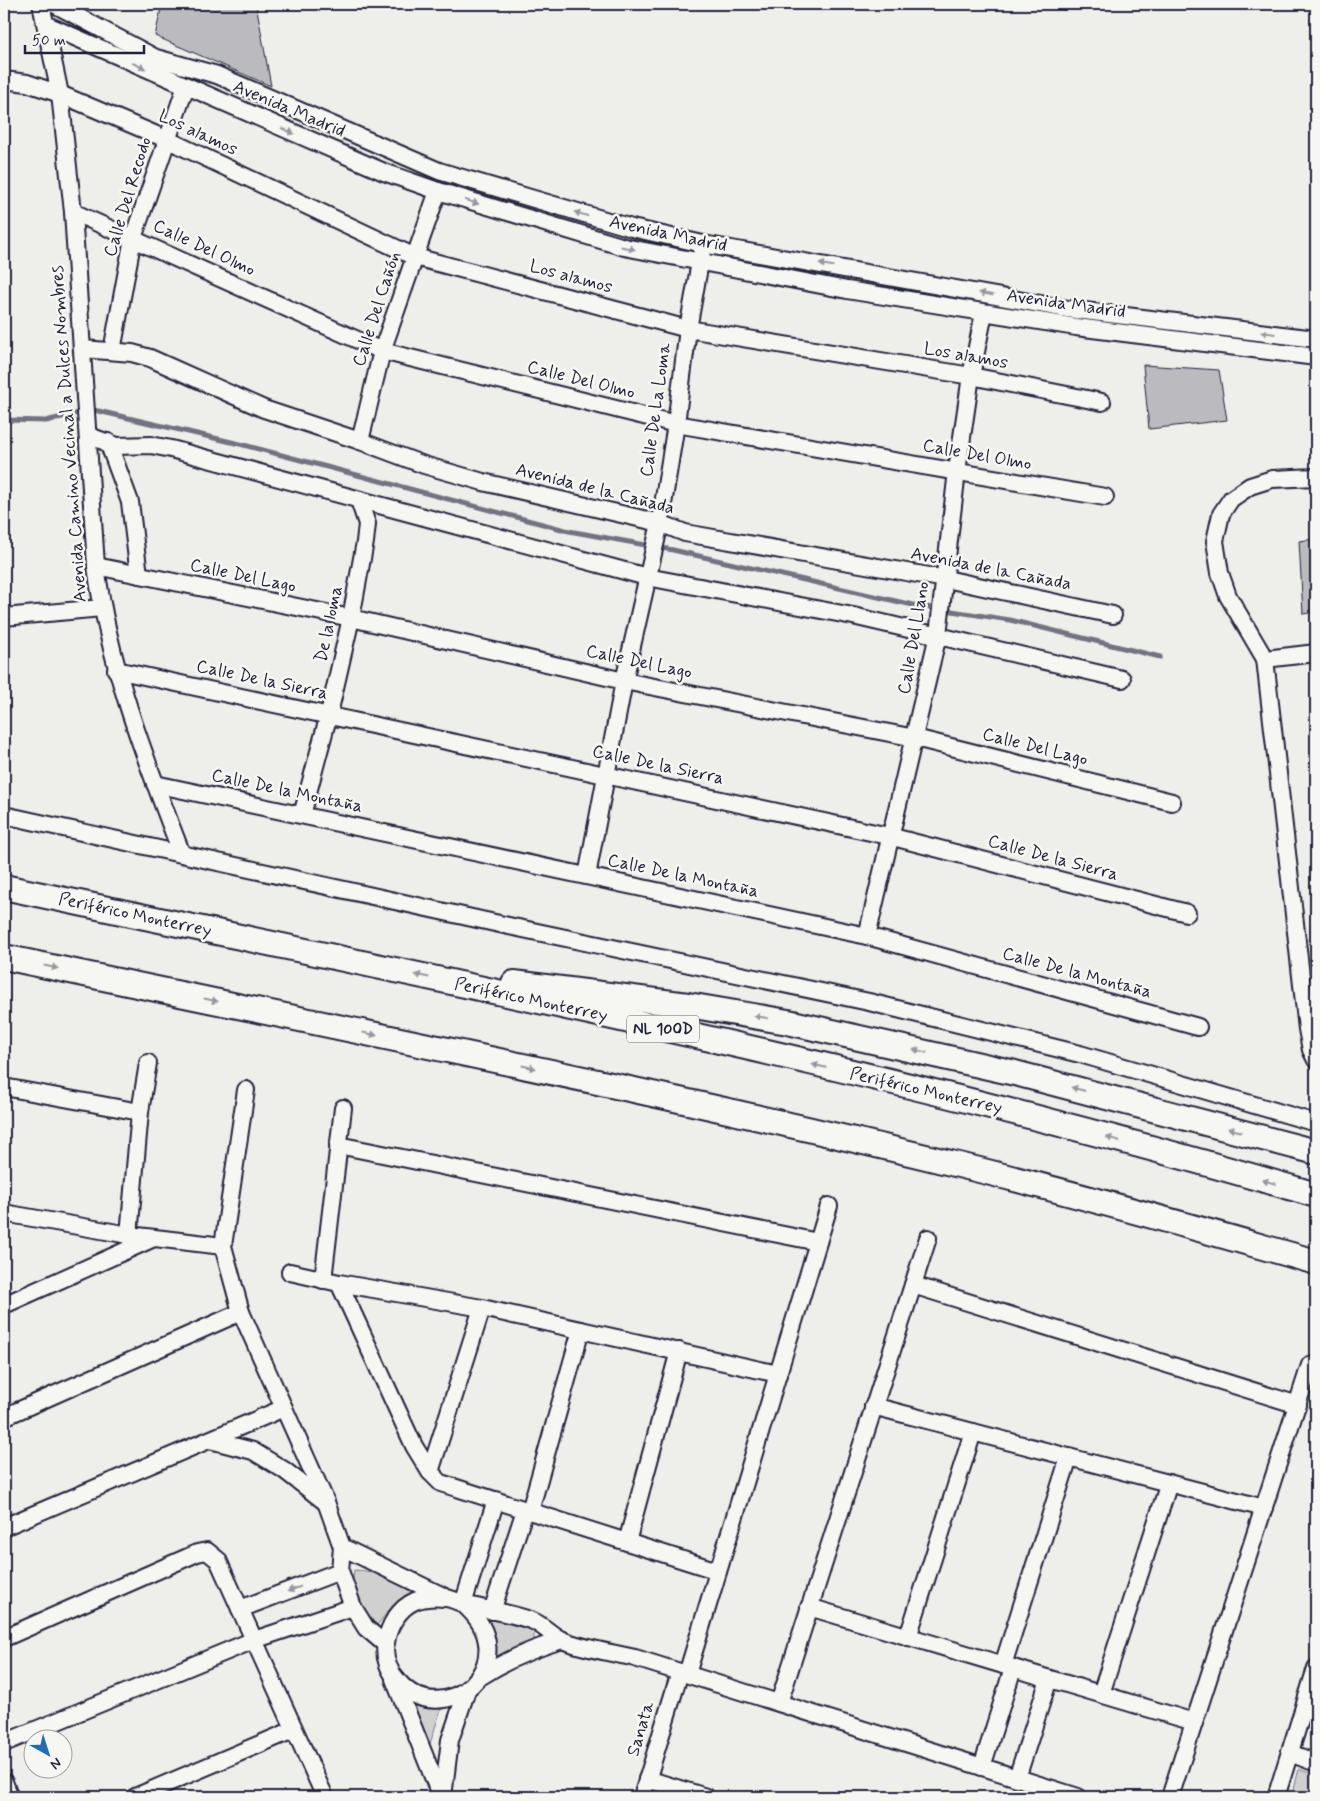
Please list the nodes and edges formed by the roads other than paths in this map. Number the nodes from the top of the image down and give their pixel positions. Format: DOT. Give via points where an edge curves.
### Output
graph roads {
  1 [pos="41,4"];
  2 [pos="54,4"];
  3 [pos="47,25"];
  4 [pos="4,80"];
  5 [pos="186,86"];
  6 [pos="60,94"];
  7 [pos="166,139"];
  8 [pos="438,191"];
  9 [pos="73,212"];
  10 [pos="133,238"];
  11 [pos="704,244"];
  12 [pos="415,257"];
  13 [pos="700,262"];
  14 [pos="984,312"];
  15 [pos="688,329"];
  16 [pos="1316,340"];
  17 [pos="83,349"];
  18 [pos="112,351"];
  19 [pos="382,351"];
  20 [pos="1316,357"];
  21 [pos="971,376"];
  22 [pos="1102,402"];
  23 [pos="676,424"];
  24 [pos="89,436"];
  25 [pos="360,441"];
  26 [pos="108,442"];
  27 [pos="957,471"];
  28 [pos="1316,477"];
  29 [pos="1105,497"];
  30 [pos="359,500"];
  31 [pos="659,528"];
  32 [pos="96,566"];
  33 [pos="648,572"];
  34 [pos="140,575"];
  35 [pos="946,579"];
  36 [pos="102,608"];
  37 [pos="1113,615"];
  38 [pos="4,617"];
  39 [pos="351,618"];
  40 [pos="939,631"];
  41 [pos="1316,653"];
  42 [pos="1264,659"];
  43 [pos="116,670"];
  44 [pos="1122,679"];
  45 [pos="624,681"];
  46 [pos="329,714"];
  47 [pos="915,738"];
  48 [pos="606,774"];
  49 [pos="155,784"];
  50 [pos="1172,802"];
  51 [pos="4,814"];
  52 [pos="302,815"];
  53 [pos="889,836"];
  54 [pos="181,852"];
  55 [pos="587,876"];
  56 [pos="4,887"];
  57 [pos="1187,914"];
  58 [pos="867,936"];
  59 [pos="4,957"];
  60 [pos="454,983"];
  61 [pos="1198,1027"];
  62 [pos="1316,1060"];
  63 [pos="148,1063"];
  64 [pos="4,1087"];
  65 [pos="246,1090"];
  66 [pos="343,1108"];
  67 [pos="140,1112"];
  68 [pos="1316,1123"];
  69 [pos="338,1145"];
  70 [pos="1316,1152"];
  71 [pos="1316,1196"];
  72 [pos="829,1206"];
  73 [pos="4,1213"];
  74 [pos="129,1234"];
  75 [pos="154,1238"];
  76 [pos="928,1238"];
  77 [pos="818,1242"];
  78 [pos="223,1246"];
  79 [pos="1316,1262"];
  80 [pos="290,1272"];
  81 [pos="331,1282"];
  82 [pos="912,1285"];
  83 [pos="4,1304"];
  84 [pos="482,1308"];
  85 [pos="241,1312"];
  86 [pos="581,1330"];
  87 [pos="679,1351"];
  88 [pos="1310,1365"];
  89 [pos="778,1374"];
  90 [pos="1298,1405"];
  91 [pos="873,1406"];
  92 [pos="284,1408"];
  93 [pos="4,1417"];
  94 [pos="973,1432"];
  95 [pos="210,1440"];
  96 [pos="1069,1457"];
  97 [pos="430,1472"];
  98 [pos="1168,1483"];
  99 [pos="496,1500"];
  100 [pos="326,1502"];
  101 [pos="1264,1508"];
  102 [pos="528,1510"];
  103 [pos="4,1527"];
  104 [pos="627,1542"];
  105 [pos="342,1547"];
  106 [pos="340,1571"];
  107 [pos="718,1571"];
  108 [pos="447,1598"];
  109 [pos="463,1604"];
  110 [pos="354,1607"];
  111 [pos="809,1607"];
  112 [pos="240,1609"];
  113 [pos="492,1611"];
  114 [pos="908,1637"];
  115 [pos="4,1638"];
  116 [pos="254,1640"];
  117 [pos="562,1640"];
  118 [pos="385,1644"];
  119 [pos="1008,1667"];
  120 [pos="1316,1668"];
  121 [pos="683,1673"];
  122 [pos="392,1675"];
  123 [pos="479,1678"];
  124 [pos="1049,1679"];
  125 [pos="467,1690"];
  126 [pos="1101,1694"];
  127 [pos="779,1703"];
  128 [pos="1194,1722"];
  129 [pos="293,1730"];
  130 [pos="4,1743"];
  131 [pos="1290,1753"];
  132 [pos="1316,1763"];
  133 [pos="982,1767"];
  134 [pos="1017,1778"];
  135 [pos="647,1779"];
  136 [pos="4,1782"];
  137 [pos="10,1797"];
  138 [pos="135,1797"];
  139 [pos="325,1797"];
  140 [pos="442,1797"];
  141 [pos="642,1797"];
  142 [pos="706,1797"];
  143 [pos="1078,1797"];
  144 [pos="1170,1797"];
  145 [pos="1276,1797"];
  1 -- 3 [label="street, Avenida Camino Vecinal a Dulces Nombres"];
  11 -- 2 [label="street, Avenida Madrid, one-way" via="632,228 439,171 217,76 156,58"];
  3 -- 5 [label="street, Avenida Madrid, one-way"];
  3 -- 6 [label="street, Avenida Camino Vecinal a Dulces Nombres"];
  4 -- 6 [label="street, Los alamos" via="27,83"];
  5 -- 7 [label="street, Calle Del Recodo"];
  5 -- 8 [label="street, Avenida Madrid, one-way" via="384,172"];
  6 -- 7 [label="street, Los alamos"];
  6 -- 9 [label="street, Avenida Camino Vecinal a Dulces Nombres"];
  7 -- 10 [label="street, Calle Del Recodo"];
  7 -- 12 [label="street, Los alamos"];
  8 -- 12 [label="street, Calle Del Cañón"];
  8 -- 13 [label="street, Avenida Madrid, one-way" via="624,247"];
  9 -- 10 [label="street, Calle Del Olmo"];
  9 -- 17 [label="street, Avenida Camino Vecinal a Dulces Nombres"];
  10 -- 18 [label="street, Calle Del Recodo"];
  10 -- 19 [label="street, Calle Del Olmo"];
  11 -- 13 [label="street, Calle De La Loma"];
  16 -- 11 [label="street, Avenida Madrid, one-way" via="1068,309"];
  12 -- 15 [label="street, Los alamos"];
  12 -- 19 [label="street, Calle Del Cañón"];
  13 -- 14 [label="street, Avenida Madrid"];
  13 -- 15 [label="street, Calle De La Loma"];
  14 -- 20 [label="street, Avenida Madrid" via="1076,327"];
  14 -- 21 [label="street, Calle Del Llano"];
  15 -- 21 [label="street, Los alamos"];
  15 -- 23 [label="street, Calle De La Loma"];
  17 -- 18 [label="street, Avenida de la Cañada"];
  17 -- 24 [label="street, Avenida Camino Vecinal a Dulces Nombres"];
  18 -- 25 [label="street, Avenida de la Cañada" via="150,358 264,409"];
  19 -- 23 [label="street, Calle Del Olmo"];
  19 -- 25 [label="street, Calle Del Cañón"];
  21 -- 22 [label="street, Los alamos"];
  21 -- 27 [label="street, Calle Del Llano"];
  23 -- 27 [label="street, Calle Del Olmo"];
  23 -- 31 [label="street, Calle De La Loma"];
  24 -- 26 [label="street"];
  24 -- 32 [label="street, Avenida Camino Vecinal a Dulces Nombres"];
  25 -- 31 [label="street, Avenida de la Cañada" via="452,474"];
  26 -- 30 [label="street" via="117,446 151,445 171,449"];
  26 -- 34 [label="street" via="130,502"];
  27 -- 29 [label="street, Calle Del Olmo"];
  27 -- 35 [label="street, Calle Del Llano"];
  28 -- 42 [label="street" via="1272,479 1250,486 1232,499 1221,514 1216,541 1220,573 1228,596"];
  30 -- 33 [label="street"];
  30 -- 39 [label="street, De la loma" via="367,524"];
  31 -- 33 [label="street, Calle De La Loma"];
  31 -- 35 [label="street, Avenida de la Cañada"];
  32 -- 34 [label="street, Calle Del Lago"];
  32 -- 36 [label="street, Avenida Camino Vecinal a Dulces Nombres"];
  33 -- 40 [label="street"];
  33 -- 45 [label="street, Calle De La Loma"];
  34 -- 39 [label="street, Calle Del Lago"];
  35 -- 37 [label="street, Avenida de la Cañada"];
  35 -- 40 [label="street, Calle Del Llano"];
  36 -- 38 [label="street"];
  36 -- 43 [label="street, Avenida Camino Vecinal a Dulces Nombres"];
  39 -- 45 [label="street, Calle Del Lago"];
  39 -- 46 [label="street, De la loma"];
  40 -- 44 [label="street"];
  40 -- 47 [label="street, Calle Del Llano"];
  41 -- 42 [label="street"];
  42 -- 62 [label="street" via="1307,1029"];
  43 -- 46 [label="street, Calle De la Sierra"];
  43 -- 49 [label="street, Avenida Camino Vecinal a Dulces Nombres"];
  45 -- 47 [label="street, Calle Del Lago"];
  45 -- 48 [label="street, Calle De La Loma"];
  46 -- 48 [label="street, Calle De la Sierra"];
  46 -- 52 [label="street, De la loma"];
  47 -- 50 [label="street, Calle Del Lago"];
  47 -- 53 [label="street, Calle Del Llano"];
  48 -- 53 [label="street, Calle De la Sierra"];
  48 -- 55 [label="street, Calle De La Loma"];
  49 -- 52 [label="street, Calle De la Montaña"];
  49 -- 54 [label="street, Avenida Camino Vecinal a Dulces Nombres"];
  51 -- 54 [label="street"];
  52 -- 55 [label="street, Calle De la Montaña"];
  53 -- 57 [label="street, Calle De la Sierra"];
  53 -- 58 [label="street, Calle Del Llano"];
  54 -- 68 [label="street" via="504,925 870,1002 1080,1054"];
  55 -- 58 [label="street, Calle De la Montaña"];
  60 -- 56 [label="highway, Periférico Monterrey / NL 100D, one-way"];
  58 -- 61 [label="street, Calle De la Montaña"];
  59 -- 79 [label="highway, one-way" via="678,1100 964,1166"];
  70 -- 60 [label="highway, one-way" via="1015,1073 788,1022 688,1005 495,980"];
  71 -- 60 [label="highway, Periférico Monterrey / NL 100D, one-way" via="1030,1116 683,1033"];
  63 -- 67 [label="street"];
  64 -- 67 [label="street"];
  65 -- 78 [label="street"];
  66 -- 69 [label="street"];
  67 -- 74 [label="street"];
  69 -- 77 [label="street"];
  69 -- 81 [label="street"];
  72 -- 77 [label="street, Sanata"];
  73 -- 74 [label="street"];
  74 -- 75 [label="street"];
  75 -- 78 [label="street"];
  75 -- 83 [label="street"];
  76 -- 82 [label="street"];
  77 -- 89 [label="street, Sanata"];
  78 -- 85 [label="street"];
  80 -- 81 [label="street"];
  81 -- 84 [label="street"];
  81 -- 97 [label="street"];
  82 -- 90 [label="street"];
  82 -- 91 [label="street"];
  84 -- 86 [label="street"];
  84 -- 97 [label="street"];
  85 -- 92 [label="street"];
  85 -- 93 [label="street"];
  86 -- 87 [label="street"];
  86 -- 102 [label="street"];
  87 -- 89 [label="street"];
  87 -- 104 [label="street"];
  88 -- 90 [label="street"];
  89 -- 107 [label="street, Sanata"];
  90 -- 101 [label="street"];
  91 -- 94 [label="street"];
  91 -- 111 [label="street"];
  92 -- 95 [label="street"];
  92 -- 100 [label="street"];
  94 -- 96 [label="street"];
  94 -- 114 [label="street"];
  95 -- 100 [label="street" via="253,1451"];
  95 -- 103 [label="street"];
  96 -- 98 [label="street"];
  96 -- 119 [label="street"];
  97 -- 99 [label="street" via="441,1483"];
  98 -- 101 [label="street"];
  98 -- 126 [label="street"];
  99 -- 102 [label="street"];
  99 -- 109 [label="street"];
  100 -- 105 [label="street"];
  101 -- 128 [label="street"];
  102 -- 104 [label="street"];
  102 -- 113 [label="street"];
  104 -- 107 [label="street"];
  105 -- 106 [label="street"];
  105 -- 108 [label="street"];
  106 -- 110 [label="street"];
  106 -- 112 [label="street, one-way"];
  107 -- 121 [label="street, Sanata"];
  108 -- 109 [label="street"];
  108 -- 118 [label="street" via="430,1597 414,1602 400,1612 390,1626"];
  109 -- 113 [label="street"];
  109 -- 123 [label="street" via="485,1629 486,1663"];
  110 -- 116 [label="street"];
  110 -- 118 [label="street" via="366,1628"];
  111 -- 114 [label="street"];
  111 -- 127 [label="street"];
  112 -- 115 [label="street" via="218,1560 202,1552"];
  112 -- 116 [label="street"];
  113 -- 117 [label="street" via="534,1622"];
  114 -- 119 [label="street"];
  116 -- 129 [label="street"];
  116 -- 130 [label="street"];
  117 -- 121 [label="street"];
  117 -- 123 [label="street" via="503,1662"];
  118 -- 122 [label="street"];
  119 -- 124 [label="street"];
  119 -- 133 [label="street"];
  120 -- 131 [label="street"];
  121 -- 127 [label="street"];
  121 -- 135 [label="street, Sanata"];
  122 -- 125 [label="street" via="403,1688 434,1700 451,1698"];
  122 -- 140 [label="street"];
  123 -- 125 [label="street"];
  124 -- 126 [label="street"];
  124 -- 134 [label="street"];
  125 -- 140 [label="street" via="450,1740"];
  126 -- 128 [label="street"];
  127 -- 133 [label="street"];
  128 -- 144 [label="street"];
  129 -- 138 [label="street"];
  129 -- 139 [label="street"];
  131 -- 132 [label="street"];
  131 -- 145 [label="street"];
  133 -- 134 [label="street"];
  134 -- 143 [label="street"];
  135 -- 141 [label="street, Sanata"];
  135 -- 142 [label="street"];
  136 -- 137 [label="street"];
}
